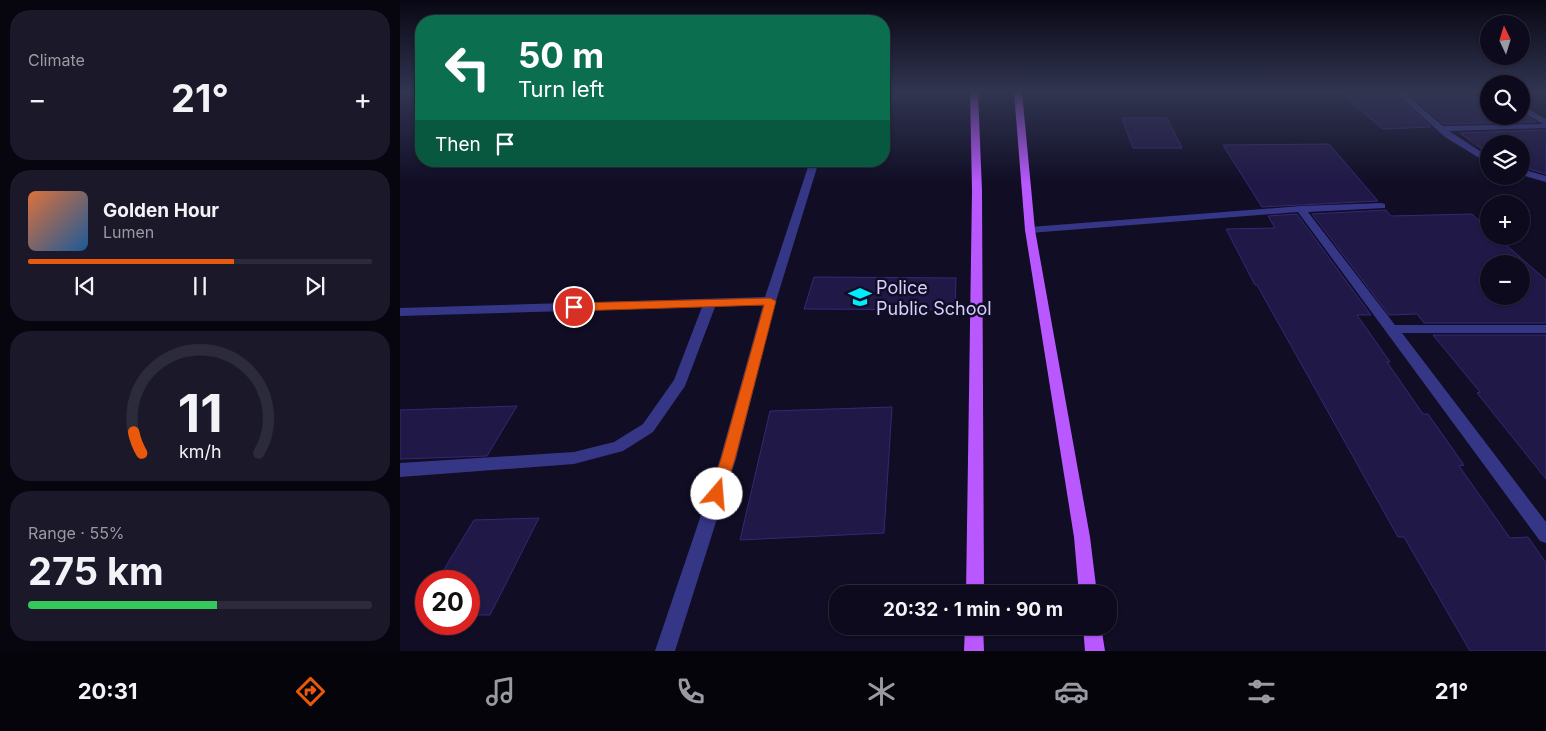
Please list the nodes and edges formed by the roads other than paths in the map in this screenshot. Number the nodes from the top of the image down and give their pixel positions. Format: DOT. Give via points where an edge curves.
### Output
graph roads {
  1 [pos="975,122"];
  2 [pos="1021,122"];
  3 [pos="1434,122"];
  4 [pos="1546,126"];
  5 [pos="1442,129"];
  6 [pos="1480,155"];
  7 [pos="813,167"];
  8 [pos="1530,174"];
  9 [pos="1546,178"];
  10 [pos="1381,206"];
  11 [pos="1301,209"];
  12 [pos="1030,230"];
  13 [pos="770,301"];
  14 [pos="710,303"];
  15 [pos="400,312"];
  16 [pos="1391,329"];
  17 [pos="1546,329"];
  18 [pos="400,470"];
  19 [pos="1546,535"];
  20 [pos="975,585"];
  21 [pos="1087,585"];
  22 [pos="974,635"];
  23 [pos="1093,635"];
  24 [pos="665,651"];
  25 [pos="974,651"];
  26 [pos="1095,651"];
  1 -- 20 [label="main road"];
  2 -- 12 [label="main road"];
  3 -- 5 [label="street"];
  4 -- 5 [label="street"];
  5 -- 6 [label="street"];
  7 -- 13 [label="street"];
  8 -- 9 [label="street"];
  10 -- 11 [label="street"];
  11 -- 12 [label="street"];
  11 -- 16 [label="street"];
  12 -- 21 [label="main road" via="1082,537"];
  13 -- 14 [label="street"];
  13 -- 24 [label="street" via="728,459"];
  14 -- 15 [label="street"];
  14 -- 18 [label="street" via="680,382 648,428 618,447 574,458"];
  16 -- 17 [label="street"];
  16 -- 19 [label="street"];
  22 -- 25 [label="main road"];
  23 -- 26 [label="main road"];
}
